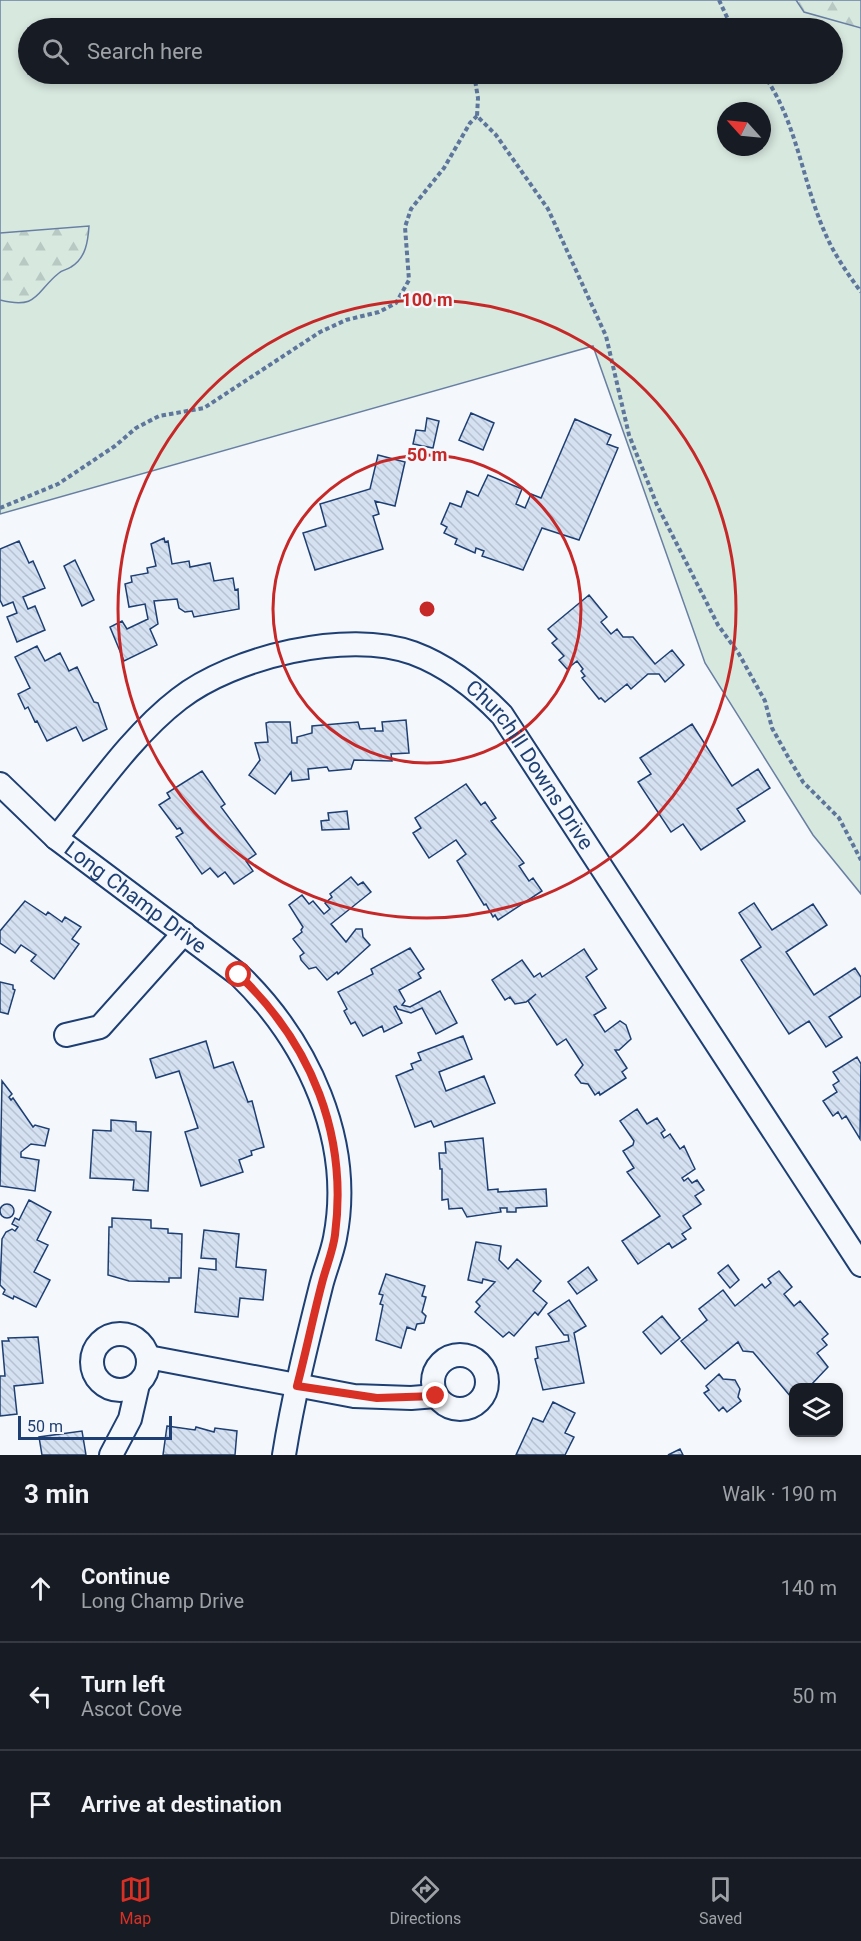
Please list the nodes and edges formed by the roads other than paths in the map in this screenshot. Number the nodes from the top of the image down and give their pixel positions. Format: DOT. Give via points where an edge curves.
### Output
graph roads {
  1 [pos="0,784"];
  2 [pos="56,838"];
  3 [pos="184,933"];
  4 [pos="66,1035"];
  5 [pos="861,1265"];
  6 [pos="148,1357"];
  7 [pos="138,1384"];
  8 [pos="297,1386"];
  9 [pos="436,1396"];
  10 [pos="111,1455"];
  11 [pos="284,1455"];
  1 -- 2 [label="street, Long Champ Drive"];
  2 -- 3 [label="street, Long Champ Drive"];
  2 -- 5 [label="street, Churchill Downs Drive" via="158,717 208,680 282,654 349,645 390,647 441,666 464,680 501,715"];
  3 -- 4 [label="street" via="100,1028"];
  3 -- 8 [label="street, Long Champ Drive" via="261,996 303,1055 335,1146 339,1191 335,1238"];
  6 -- 7 [label="street" via="148,1367"];
  6 -- 7 [label="street" via="140,1341 123,1334 106,1338 94,1352 93,1370 104,1385 121,1390"];
  6 -- 8 [label="street"];
  7 -- 10 [label="street" via="130,1419"];
  8 -- 9 [label="street" via="377,1398"];
  8 -- 11 [label="street, Long Champ Drive"];
}
